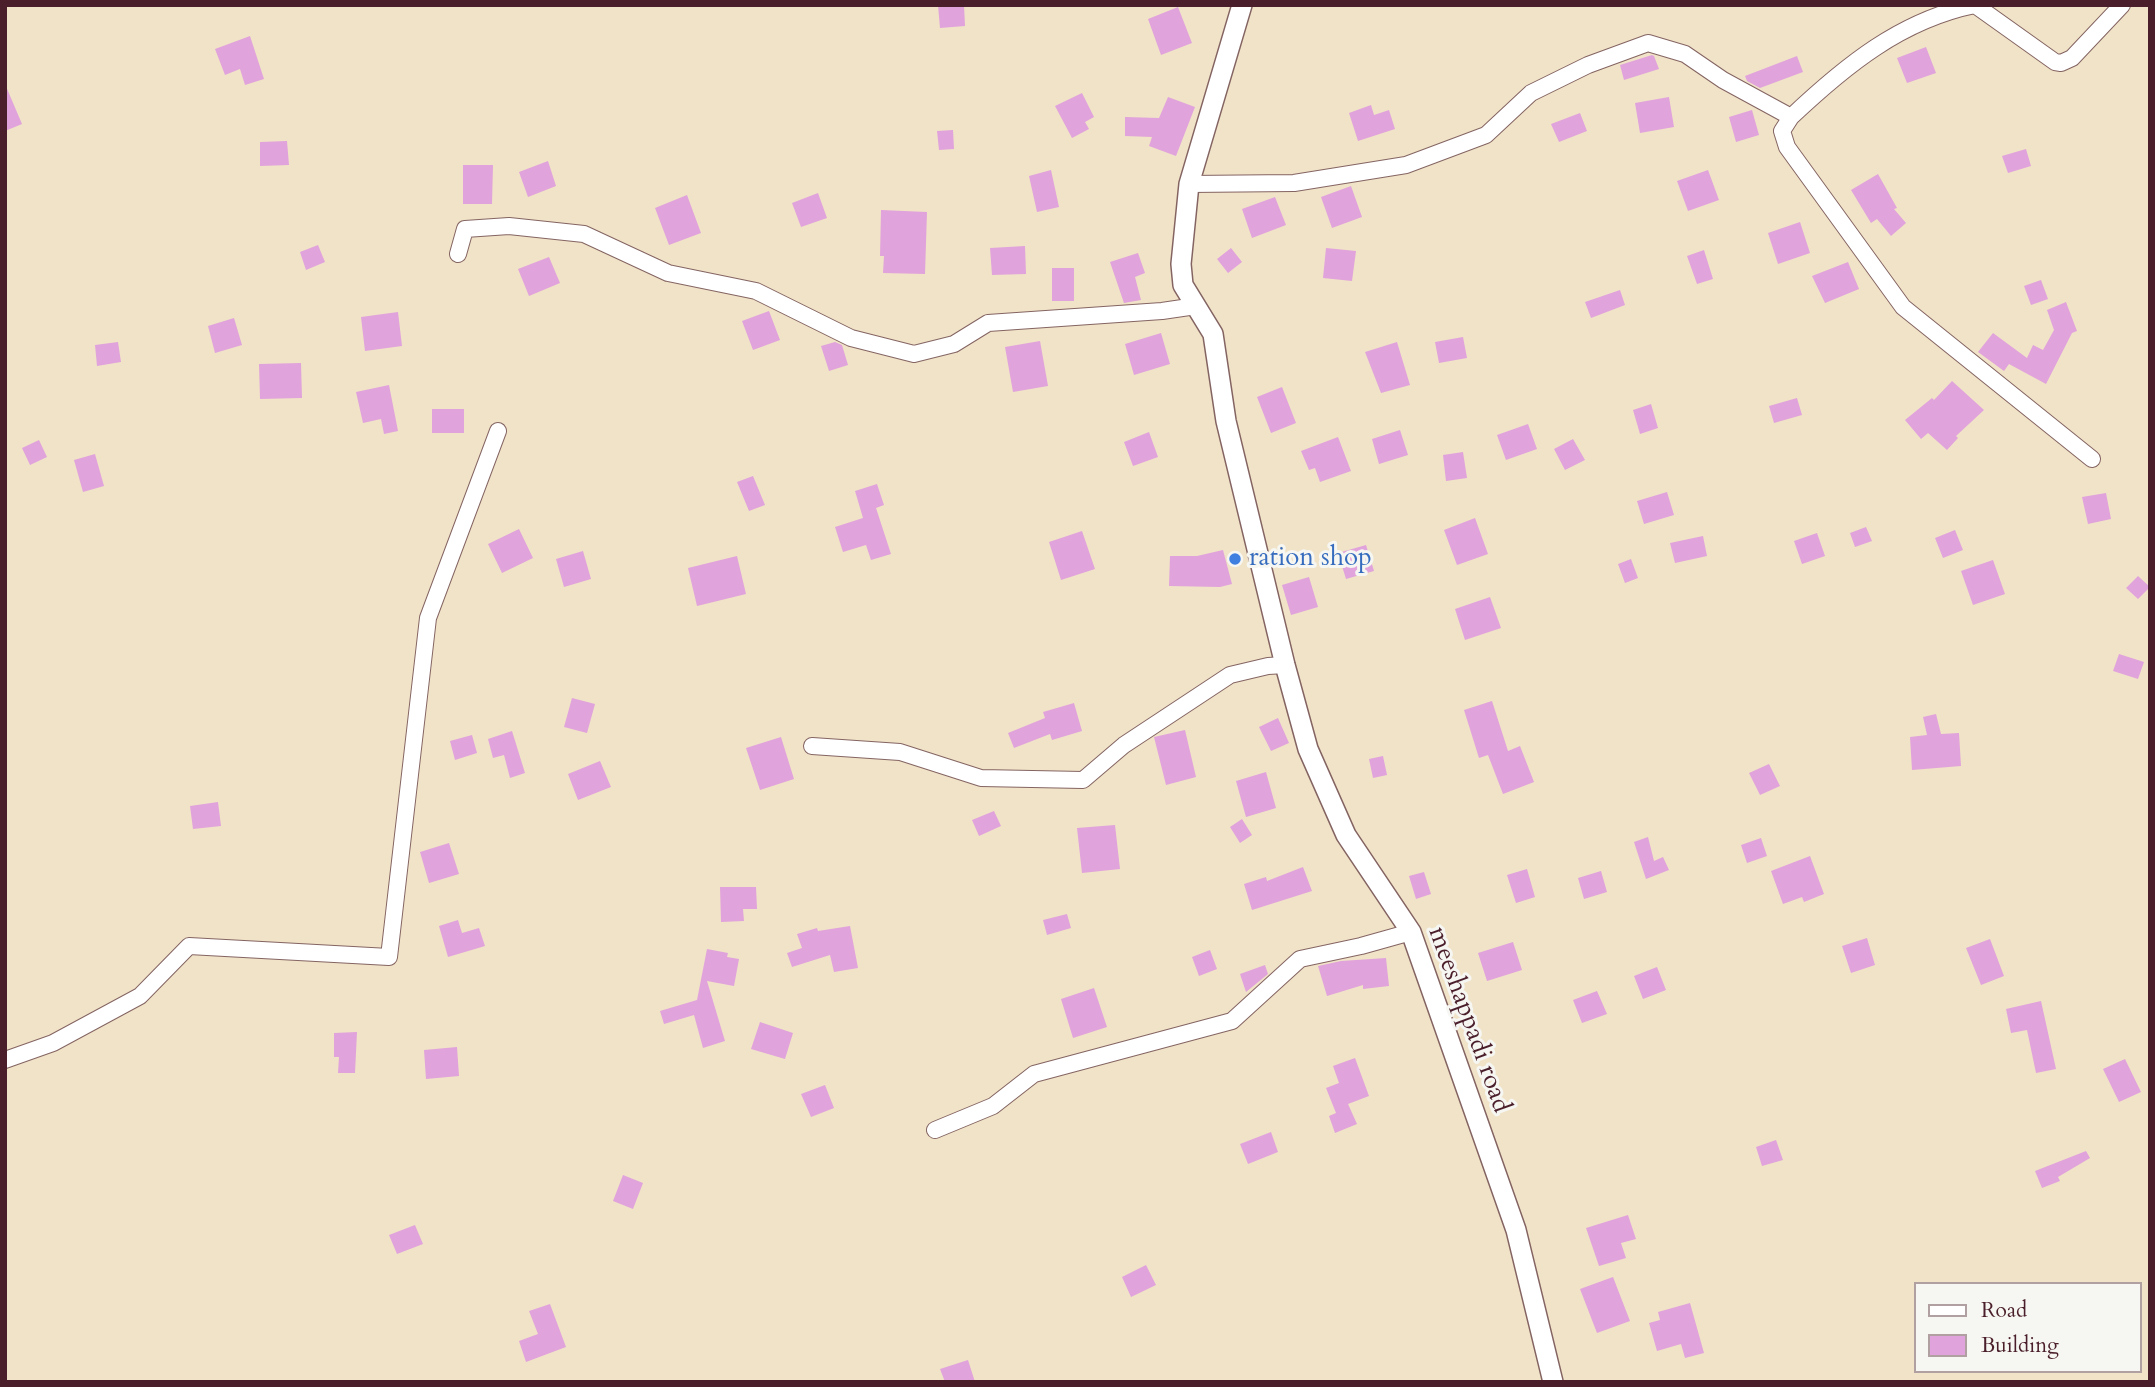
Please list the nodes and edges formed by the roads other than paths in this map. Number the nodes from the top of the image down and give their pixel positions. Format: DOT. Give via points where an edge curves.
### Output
graph roads {
  1 [pos="1242,5"];
  2 [pos="2122,5"];
  3 [pos="1791,117"];
  4 [pos="1189,184"];
  5 [pos="458,254"];
  6 [pos="1196,306"];
  7 [pos="498,431"];
  8 [pos="2092,460"];
  9 [pos="1285,665"];
  10 [pos="812,746"];
  11 [pos="1411,932"];
  12 [pos="5,1060"];
  13 [pos="935,1130"];
  14 [pos="1553,1382"];
  1 -- 4 [label="street, meeshappadi road"];
  2 -- 3 [label="street" via="2072,58 2061,63 1975,5 1942,13 1873,48"];
  3 -- 4 [label="street" via="1685,54 1648,43 1531,93 1486,135 1406,165 1294,183"];
  3 -- 8 [label="street" via="1783,131 1787,147 1903,307"];
  4 -- 6 [label="street, meeshappadi road" via="1181,264 1183,285"];
  5 -- 6 [label="street" via="465,229 509,226 584,234 668,273 756,291 851,338 914,354 954,344 988,323"];
  6 -- 9 [label="street, meeshappadi road" via="1213,334 1226,421"];
  7 -- 12 [label="street" via="428,618 389,957 189,946 141,996 53,1043"];
  9 -- 10 [label="street" via="1230,676 1124,745 1083,780 981,778 900,752"];
  9 -- 11 [label="street, meeshappadi road" via="1308,749 1346,835"];
  11 -- 13 [label="street" via="1300,959 1232,1021 1034,1074 993,1106"];
  11 -- 14 [label="street, meeshappadi road" via="1516,1230"];
}
